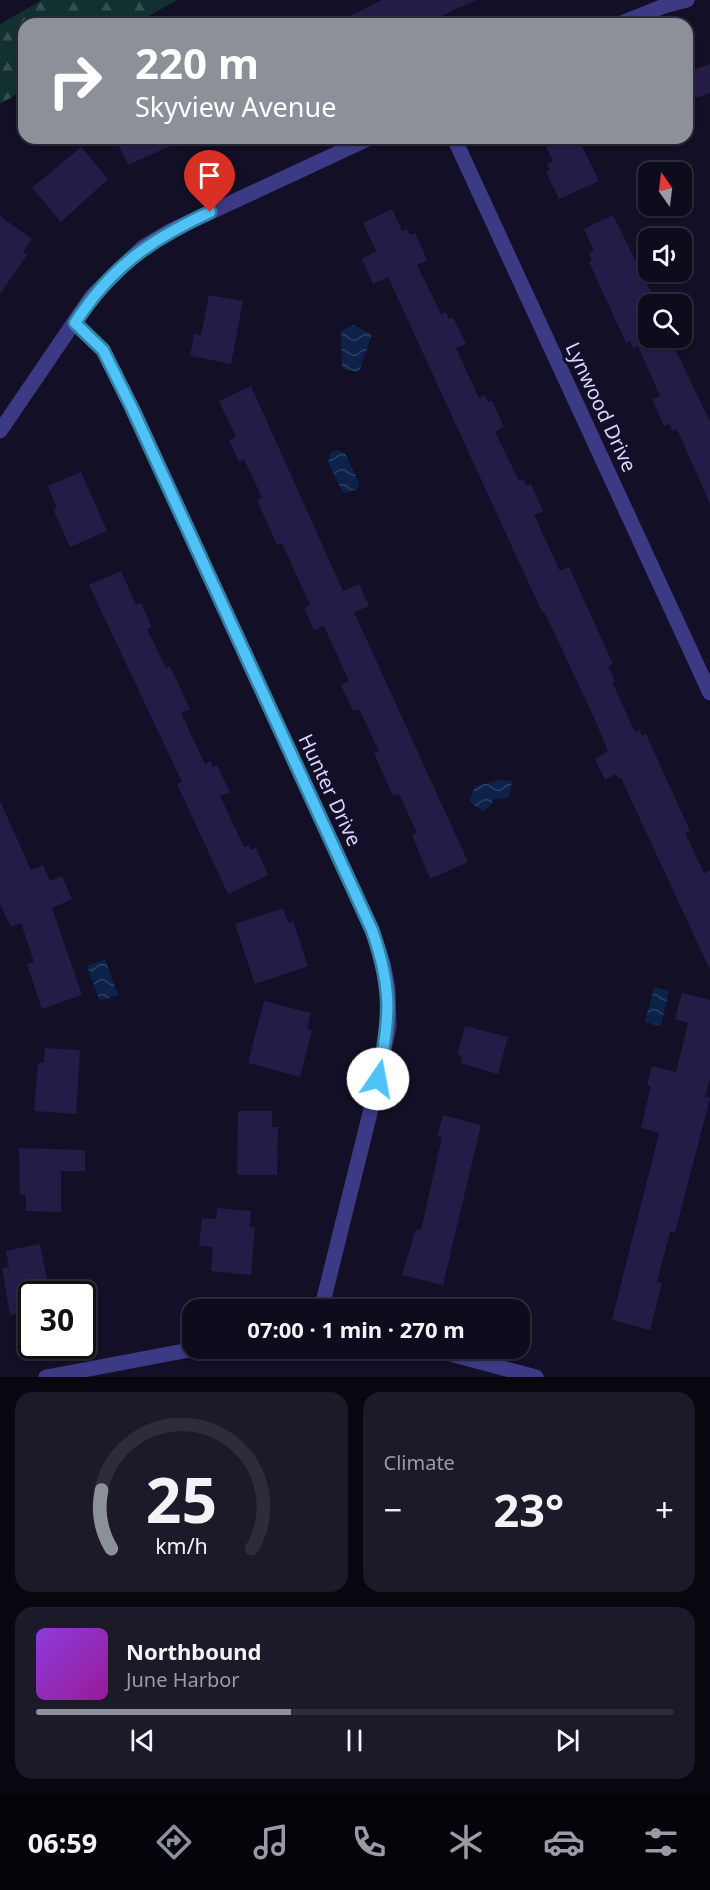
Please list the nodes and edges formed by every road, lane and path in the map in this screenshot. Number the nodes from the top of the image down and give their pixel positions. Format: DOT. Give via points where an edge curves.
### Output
graph roads {
  1 [pos="687,0"];
  2 [pos="634,18"];
  3 [pos="357,144"];
  4 [pos="457,144"];
  5 [pos="75,323"];
  6 [pos="0,431"];
  7 [pos="710,693"];
  8 [pos="324,1299"];
  9 [pos="182,1351"];
  10 [pos="469,1359"];
  11 [pos="46,1377"];
  12 [pos="536,1377"];
  1 -- 2 [label="street"];
  3 -- 5 [label="street" via="143,247 98,289"];
  4 -- 7 [label="street, Lynwood Drive"];
  5 -- 6 [label="street"];
  5 -- 8 [label="street, Hunter Drive" via="103,350 132,408 372,930 383,963 389,1026"];
  9 -- 11 [label="street"];
  10 -- 12 [label="street"];
}
